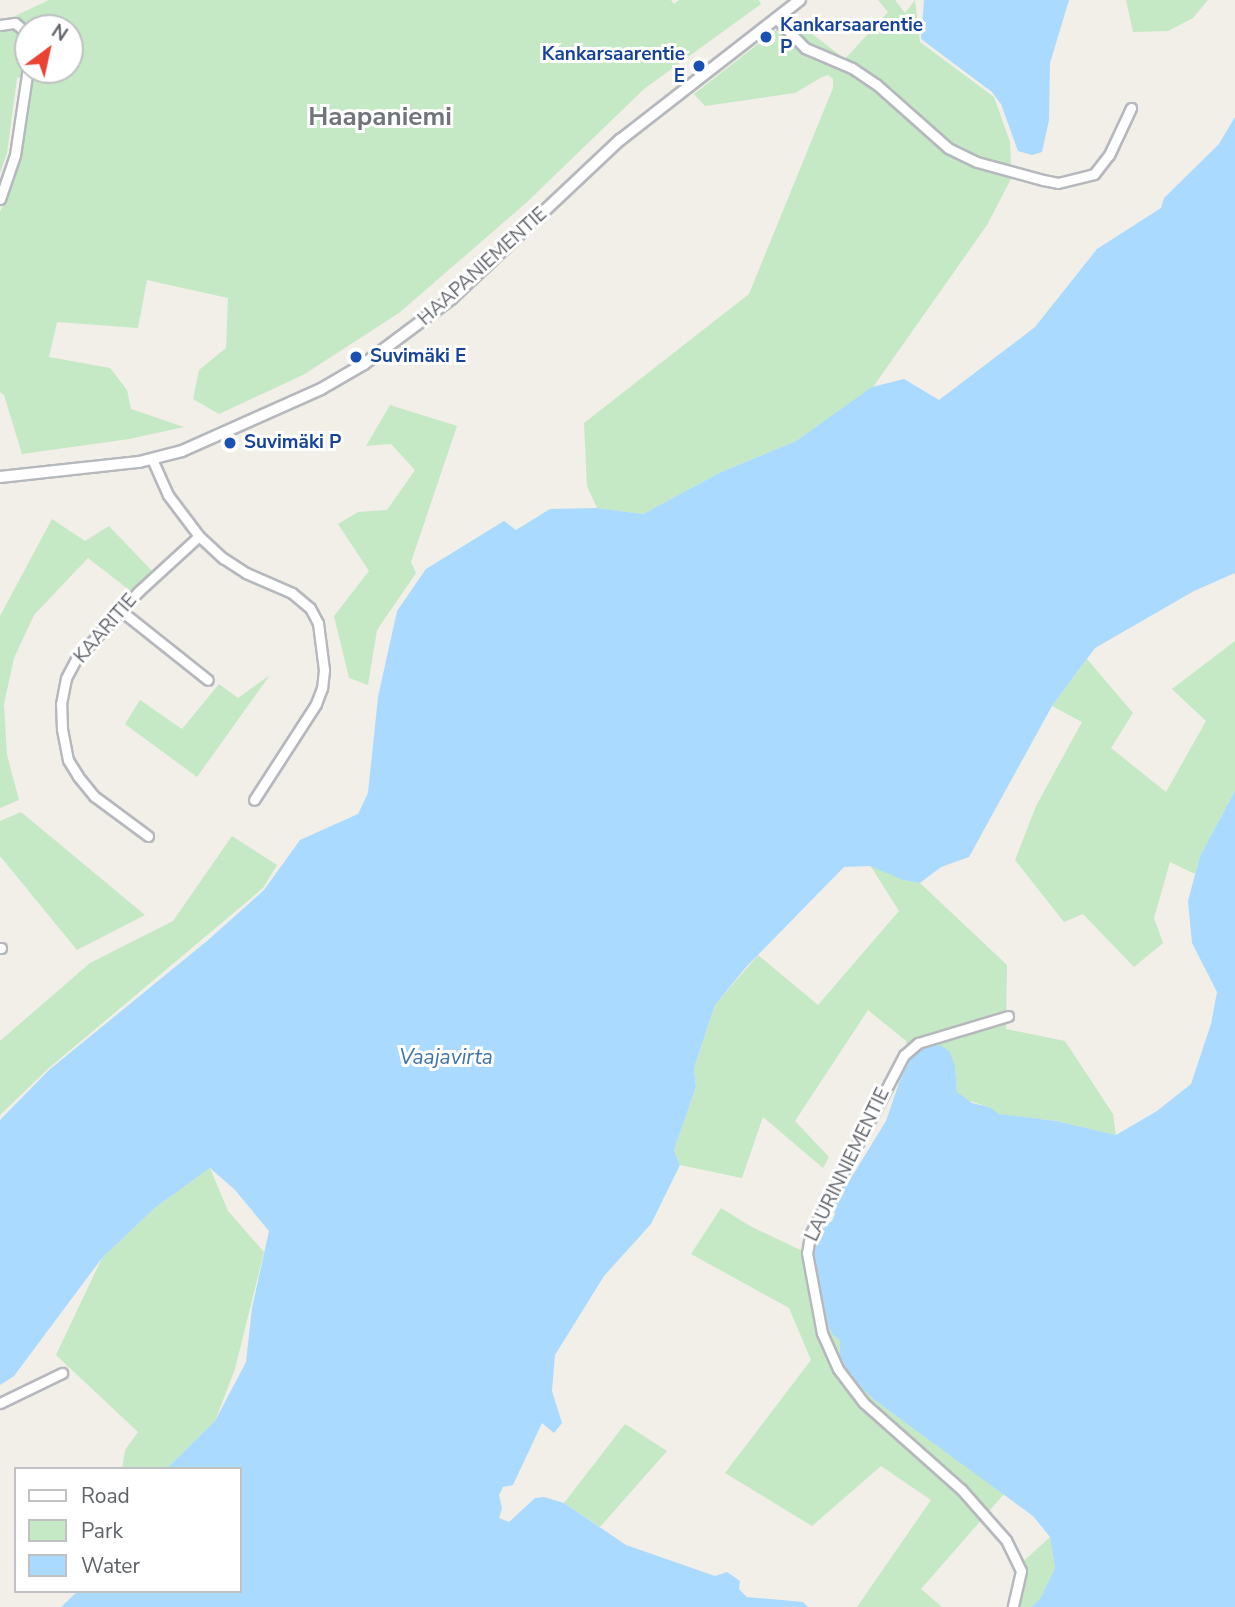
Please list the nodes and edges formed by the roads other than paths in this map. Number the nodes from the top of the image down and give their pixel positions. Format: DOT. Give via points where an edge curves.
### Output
graph roads {
  1 [pos="800,0"];
  2 [pos="776,18"];
  3 [pos="26,84"];
  4 [pos="1131,108"];
  5 [pos="0,199"];
  6 [pos="152,459"];
  7 [pos="0,477"];
  8 [pos="199,536"];
  9 [pos="120,610"];
  10 [pos="208,680"];
  11 [pos="254,800"];
  12 [pos="149,836"];
  13 [pos="1009,1016"];
  14 [pos="62,1373"];
  15 [pos="0,1403"];
  16 [pos="1013,1607"];
  1 -- 2 [label="street, HAAPANIEMENTIE"];
  2 -- 4 [label="street" via="805,48 876,84 948,148 976,162 1043,180 1074,181 1100,169"];
  2 -- 6 [label="street, HAAPANIEMENTIE" via="620,140 411,332 321,389 182,451"];
  3 -- 5 [label="street" via="15,155"];
  6 -- 7 [label="street, HAAPANIEMENTIE"];
  6 -- 8 [label="street" via="168,495"];
  8 -- 9 [label="street, KAARITIE"];
  8 -- 11 [label="street" via="246,573 292,593 310,608 318,623 322,688"];
  9 -- 10 [label="street"];
  9 -- 12 [label="street, KAARITIE" via="76,659 66,678 62,729 68,760 94,796"];
  13 -- 16 [label="street, LAURINNIEMENTIE" via="918,1043 904,1055 810,1236 807,1253 822,1334 838,1369 864,1403 961,1489 1006,1540 1021,1571"];
  14 -- 15 [label="street"];
}
